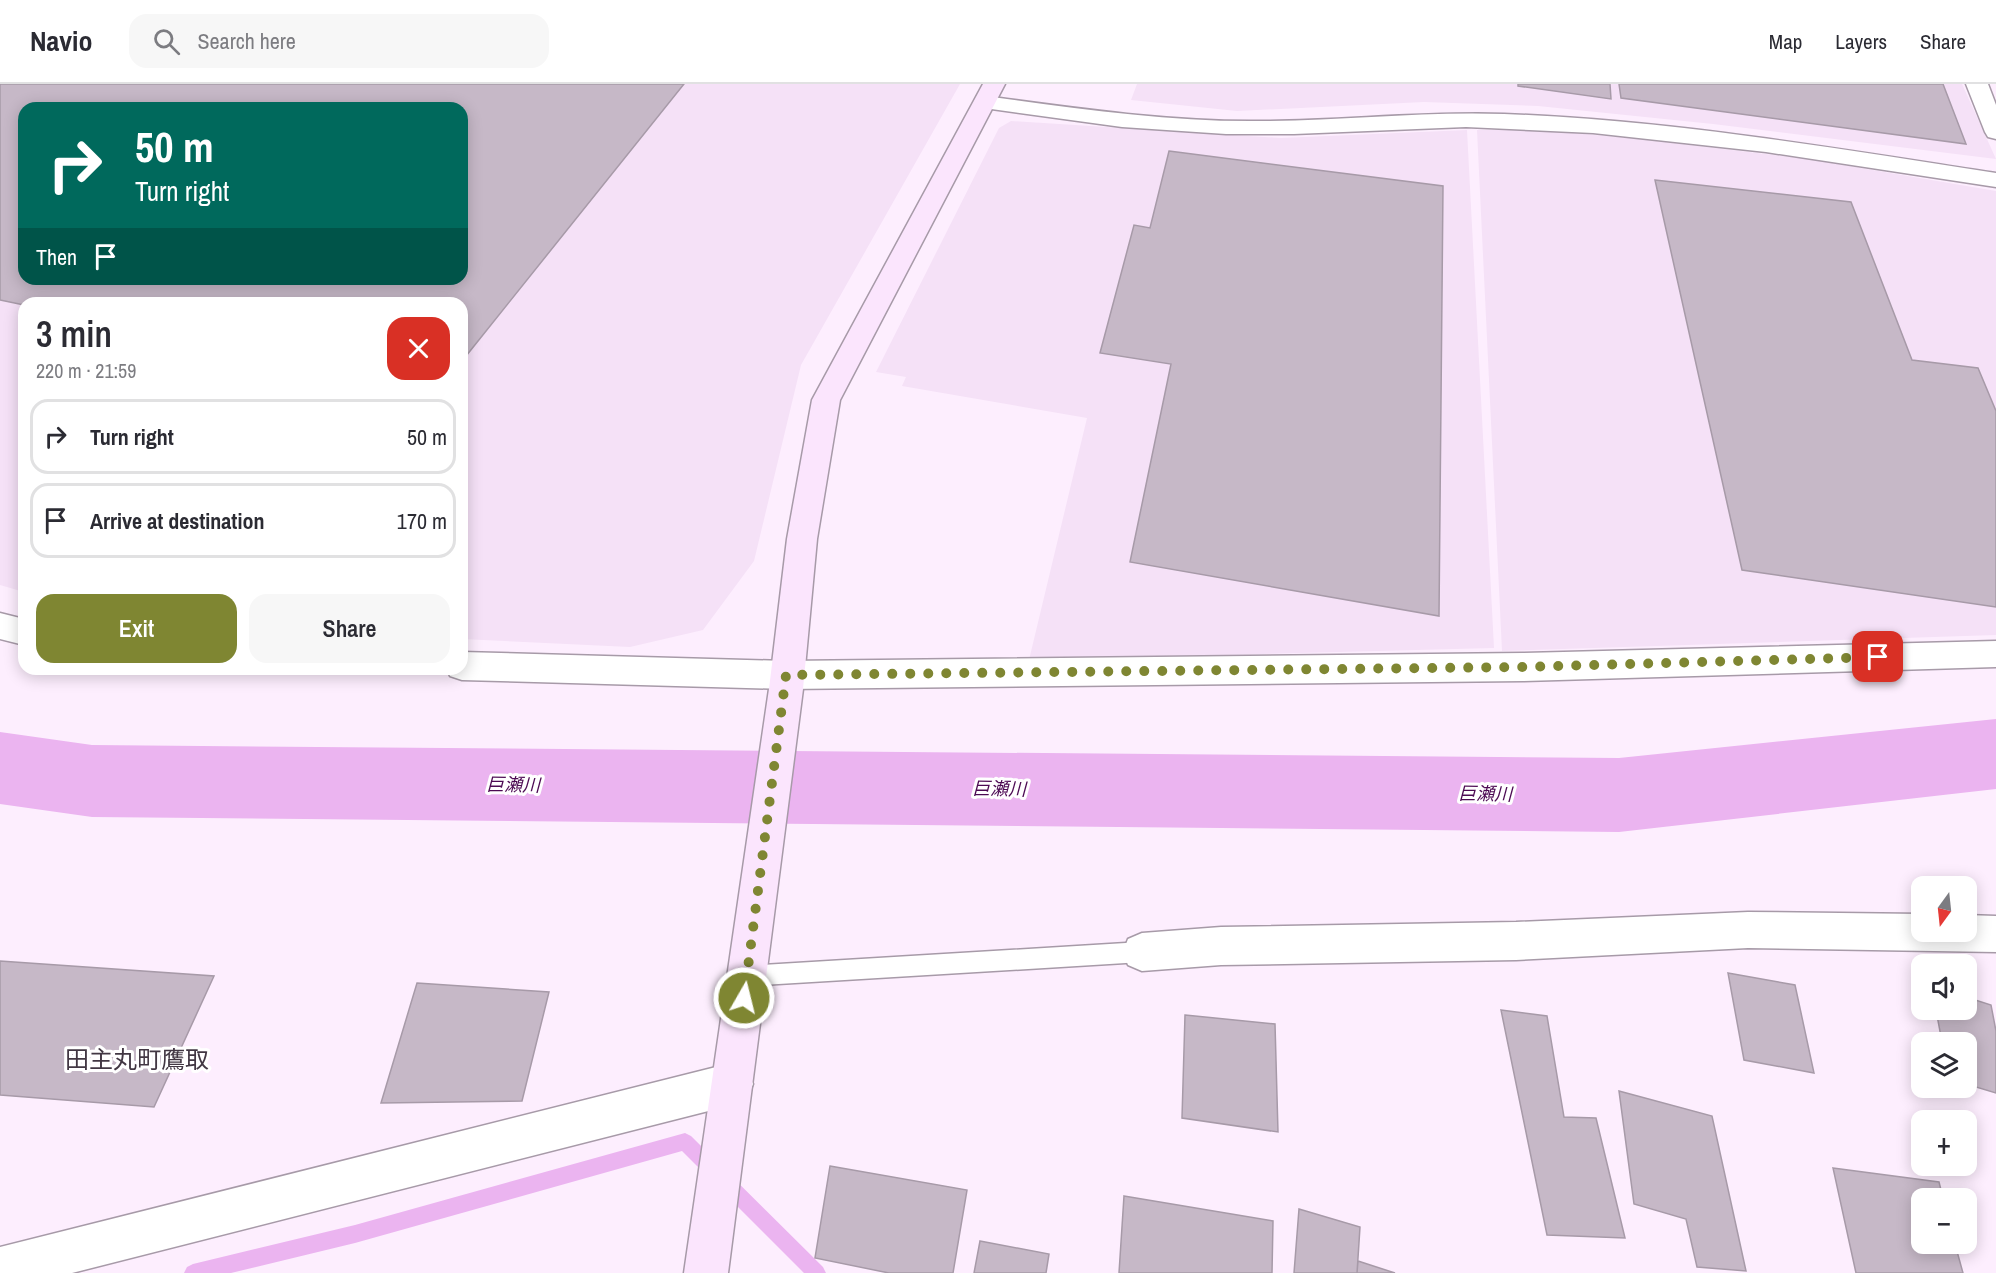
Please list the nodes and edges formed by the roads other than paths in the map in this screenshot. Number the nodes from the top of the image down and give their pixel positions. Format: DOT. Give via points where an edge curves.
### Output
graph roads {
  1 [pos="1977,84"];
  2 [pos="990,93"];
  3 [pos="1996,132"];
  4 [pos="1996,180"];
  5 [pos="0,626"];
  6 [pos="18,630"];
  7 [pos="1996,654"];
  8 [pos="468,666"];
  9 [pos="786,682"];
  10 [pos="1996,934"];
  11 [pos="1143,952"];
  12 [pos="746,976"];
  13 [pos="732,1084"];
  14 [pos="0,1269"];
  15 [pos="707,1269"];
  1 -- 3 [label="street"];
  2 -- 4 [label="street" via="1082,116 1200,127 1533,122 1805,150"];
  2 -- 9 [label="street" via="826,400 802,538"];
  5 -- 6 [label="street"];
  7 -- 9 [label="street"];
  8 -- 9 [label="street"];
  9 -- 12 [label="street"];
  10 -- 11 [label="street" via="1748,930 1516,941 1221,946"];
  11 -- 12 [label="lane"];
  12 -- 13 [label="street"];
  13 -- 14 [label="street"];
  13 -- 15 [label="street"];
}
